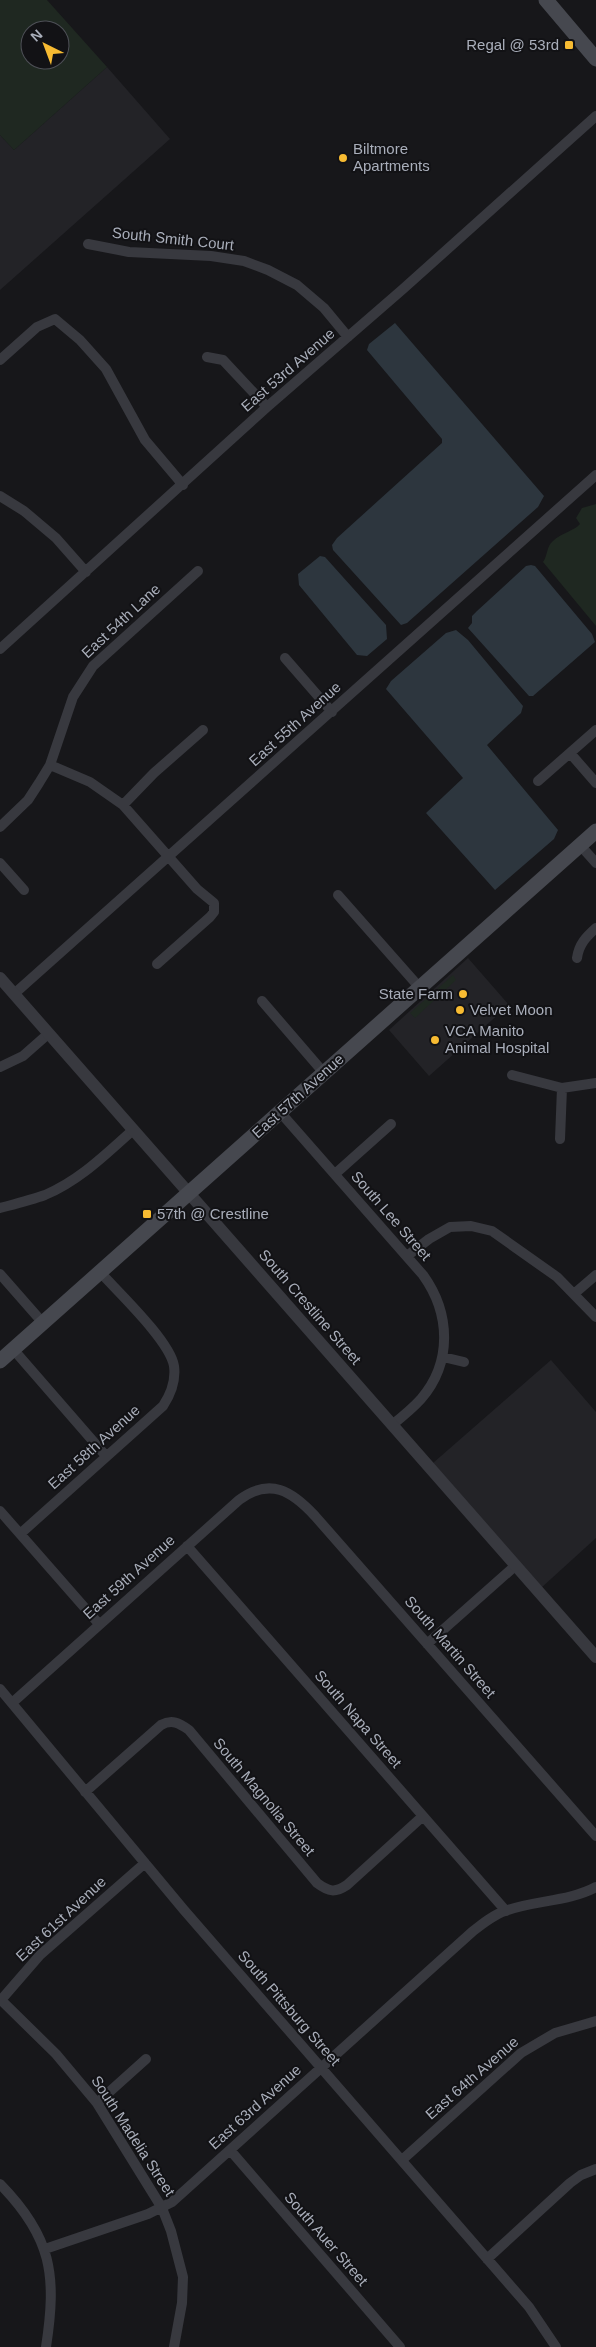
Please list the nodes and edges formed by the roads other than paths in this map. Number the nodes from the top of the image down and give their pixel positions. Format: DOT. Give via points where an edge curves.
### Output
graph roads {
  1 [pos="546,0"];
  2 [pos="596,59"];
  3 [pos="596,116"];
  4 [pos="88,244"];
  5 [pos="348,337"];
  6 [pos="207,357"];
  7 [pos="0,360"];
  8 [pos="267,407"];
  9 [pos="596,475"];
  10 [pos="183,485"];
  11 [pos="0,496"];
  12 [pos="198,571"];
  13 [pos="86,572"];
  14 [pos="0,649"];
  15 [pos="285,658"];
  16 [pos="332,712"];
  17 [pos="203,730"];
  18 [pos="596,730"];
  19 [pos="570,753"];
  20 [pos="50,765"];
  21 [pos="538,781"];
  22 [pos="596,783"];
  23 [pos="123,805"];
  24 [pos="0,827"];
  25 [pos="596,831"];
  26 [pos="580,845"];
  27 [pos="169,857"];
  28 [pos="0,863"];
  29 [pos="596,863"];
  30 [pos="24,890"];
  31 [pos="338,895"];
  32 [pos="596,928"];
  33 [pos="577,958"];
  34 [pos="157,964"];
  35 [pos="0,978"];
  36 [pos="420,988"];
  37 [pos="14,994"];
  38 [pos="262,1001"];
  39 [pos="48,1034"];
  40 [pos="0,1067"];
  41 [pos="324,1073"];
  42 [pos="512,1075"];
  43 [pos="596,1083"];
  44 [pos="562,1088"];
  45 [pos="280,1112"];
  46 [pos="392,1124"];
  47 [pos="132,1130"];
  48 [pos="560,1140"];
  49 [pos="335,1174"];
  50 [pos="188,1193"];
  51 [pos="0,1208"];
  52 [pos="407,1256"];
  53 [pos="100,1272"];
  54 [pos="0,1274"];
  55 [pos="596,1275"];
  56 [pos="575,1293"];
  57 [pos="596,1317"];
  58 [pos="43,1323"];
  59 [pos="13,1349"];
  60 [pos="443,1357"];
  61 [pos="0,1361"];
  62 [pos="464,1362"];
  63 [pos="392,1425"];
  64 [pos="106,1456"];
  65 [pos="274,1489"];
  66 [pos="0,1511"];
  67 [pos="20,1534"];
  68 [pos="187,1546"];
  69 [pos="515,1566"];
  70 [pos="99,1624"];
  71 [pos="427,1644"];
  72 [pos="596,1657"];
  73 [pos="0,1690"];
  74 [pos="12,1703"];
  75 [pos="85,1792"];
  76 [pos="423,1816"];
  77 [pos="596,1836"];
  78 [pos="145,1863"];
  79 [pos="596,1887"];
  80 [pos="506,1910"];
  81 [pos="0,2000"];
  82 [pos="596,2021"];
  83 [pos="146,2059"];
  84 [pos="321,2067"];
  85 [pos="97,2103"];
  86 [pos="230,2150"];
  87 [pos="402,2160"];
  88 [pos="596,2169"];
  89 [pos="0,2184"];
  90 [pos="162,2208"];
  91 [pos="45,2249"];
  92 [pos="487,2259"];
  93 [pos="46,2347"];
  94 [pos="174,2347"];
  95 [pos="400,2347"];
  96 [pos="556,2347"];
  1 -- 2 [label="main road"];
  3 -- 5 [label="street, East 53rd Avenue"];
  4 -- 5 [label="street, South Smith Court" via="129,252 244,261 296,285 324,308"];
  5 -- 8 [label="street, East 53rd Avenue"];
  6 -- 8 [label="street" via="223,360"];
  7 -- 10 [label="street" via="37,327 55,319 80,340 106,369 144,440"];
  8 -- 10 [label="street, East 53rd Avenue"];
  9 -- 16 [label="street, East 55th Avenue"];
  10 -- 13 [label="street, East 53rd Avenue"];
  11 -- 13 [label="street" via="56,538"];
  12 -- 20 [label="street, East 54th Lane" via="93,666 70,704"];
  13 -- 14 [label="street, East 53rd Avenue"];
  15 -- 16 [label="street"];
  16 -- 27 [label="street, East 55th Avenue"];
  17 -- 23 [label="street"];
  18 -- 19 [label="street"];
  19 -- 21 [label="street"];
  19 -- 22 [label="street"];
  20 -- 23 [label="street" via="90,782"];
  20 -- 24 [label="street, East 54th Lane" via="28,800"];
  23 -- 27 [label="street"];
  25 -- 26 [label="main road, East 57th Avenue"];
  26 -- 29 [label="street"];
  26 -- 36 [label="main road, East 57th Avenue"];
  27 -- 34 [label="street" via="197,889 210,898 215,908 210,917"];
  27 -- 37 [label="street, East 55th Avenue"];
  28 -- 30 [label="street"];
  31 -- 36 [label="street"];
  32 -- 33 [label="street" via="584,939"];
  35 -- 37 [label="street, South Crestline Street"];
  36 -- 41 [label="main road, East 57th Avenue"];
  37 -- 39 [label="street, South Crestline Street"];
  38 -- 41 [label="street"];
  39 -- 40 [label="street" via="23,1056"];
  39 -- 47 [label="street, South Crestline Street"];
  41 -- 45 [label="main road, East 57th Avenue"];
  42 -- 44 [label="street"];
  43 -- 44 [label="street"];
  44 -- 48 [label="street"];
  45 -- 49 [label="street, South Lee Street"];
  45 -- 50 [label="main road, East 57th Avenue"];
  46 -- 49 [label="street"];
  47 -- 50 [label="street, South Crestline Street"];
  47 -- 51 [label="street" via="96,1163 69,1182 44,1195"];
  49 -- 52 [label="street, South Lee Street"];
  50 -- 53 [label="main road, East 57th Avenue"];
  50 -- 63 [label="street, South Crestline Street"];
  52 -- 56 [label="street" via="450,1227 478,1227 492,1231 511,1243 558,1276"];
  52 -- 60 [label="street, South Lee Street" via="429,1283 438,1302 444,1324"];
  53 -- 58 [label="main road, East 57th Avenue"];
  53 -- 64 [label="street, East 58th Avenue" via="165,1345 171,1356 174,1376 171,1393 163,1406"];
  54 -- 58 [label="street"];
  55 -- 56 [label="street"];
  56 -- 57 [label="street"];
  58 -- 59 [label="main road, East 57th Avenue"];
  59 -- 61 [label="main road, East 57th Avenue"];
  59 -- 64 [label="street"];
  60 -- 62 [label="street"];
  60 -- 63 [label="street, South Lee Street" via="425,1393"];
  63 -- 69 [label="street, South Crestline Street"];
  64 -- 67 [label="street, East 58th Avenue"];
  65 -- 68 [label="street, East 59th Avenue" via="246,1495"];
  65 -- 71 [label="street, South Martin Street" via="300,1500"];
  66 -- 67 [label="street"];
  67 -- 70 [label="street"];
  68 -- 70 [label="street, East 59th Avenue"];
  68 -- 76 [label="street, South Napa Street"];
  69 -- 71 [label="street"];
  69 -- 72 [label="street, South Crestline Street"];
  70 -- 74 [label="street, East 59th Avenue"];
  71 -- 77 [label="street, South Martin Street"];
  73 -- 74 [label="street, South Pittsburg Street"];
  74 -- 75 [label="street, South Pittsburg Street"];
  75 -- 76 [label="street, South Magnolia Street" via="161,1725 173,1722 188,1730 317,1883 332,1891 347,1885"];
  75 -- 78 [label="street, South Pittsburg Street"];
  76 -- 80 [label="street, South Napa Street"];
  78 -- 81 [label="street, East 61st Avenue" via="40,1955"];
  78 -- 84 [label="street, South Pittsburg Street"];
  79 -- 80 [label="street, East 63rd Avenue"];
  80 -- 84 [label="street, East 63rd Avenue" via="472,1932"];
  81 -- 85 [label="street, South Madelia Street" via="56,2054"];
  82 -- 87 [label="street, East 64th Avenue" via="555,2033 521,2053"];
  83 -- 85 [label="street"];
  84 -- 86 [label="street, East 63rd Avenue"];
  84 -- 87 [label="street, South Pittsburg Street"];
  85 -- 90 [label="street, South Madelia Street"];
  86 -- 90 [label="street, East 63rd Avenue"];
  86 -- 95 [label="street, South Auer Street"];
  87 -- 92 [label="street, South Pittsburg Street"];
  88 -- 92 [label="street" via="570,2183"];
  89 -- 91 [label="street" via="26,2214"];
  90 -- 91 [label="street, East 63rd Avenue"];
  90 -- 94 [label="street, South Madelia Street" via="183,2277"];
  91 -- 93 [label="street" via="51,2284"];
  92 -- 96 [label="street, South Pittsburg Street" via="542,2324"];
}
